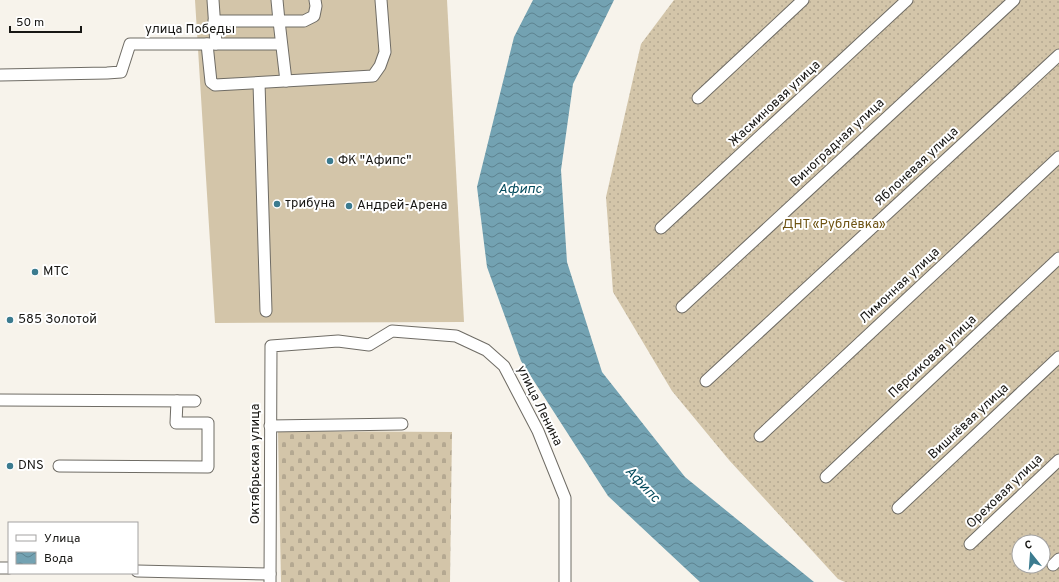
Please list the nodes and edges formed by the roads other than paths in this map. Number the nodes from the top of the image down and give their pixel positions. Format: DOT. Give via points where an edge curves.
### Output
graph roads {
  1 [pos="213,0"];
  2 [pos="277,0"];
  3 [pos="315,0"];
  4 [pos="381,0"];
  5 [pos="803,0"];
  6 [pos="907,0"];
  7 [pos="1014,0"];
  8 [pos="214,21"];
  9 [pos="279,22"];
  10 [pos="211,44"];
  11 [pos="281,44"];
  12 [pos="1059,55"];
  13 [pos="0,75"];
  14 [pos="286,81"];
  15 [pos="259,83"];
  16 [pos="698,98"];
  17 [pos="1059,157"];
  18 [pos="661,228"];
  19 [pos="1059,258"];
  20 [pos="682,307"];
  21 [pos="266,311"];
  22 [pos="271,346"];
  23 [pos="1059,356"];
  24 [pos="706,382"];
  25 [pos="0,400"];
  26 [pos="176,401"];
  27 [pos="195,401"];
  28 [pos="402,424"];
  29 [pos="270,426"];
  30 [pos="760,436"];
  31 [pos="1059,460"];
  32 [pos="59,466"];
  33 [pos="826,477"];
  34 [pos="898,508"];
  35 [pos="970,544"];
  36 [pos="138,571"];
  37 [pos="270,578"];
  38 [pos="565,582"];
  1 -- 8 [label="street"];
  2 -- 9 [label="street"];
  3 -- 9 [label="street" via="314,16 304,21"];
  4 -- 14 [label="street" via="385,52 374,76"];
  5 -- 16 [label="street"];
  6 -- 18 [label="street, Жасминовая улица"];
  7 -- 20 [label="street, Виноградная улица"];
  8 -- 9 [label="street"];
  8 -- 10 [label="street"];
  9 -- 11 [label="street"];
  10 -- 11 [label="street, улица Победы"];
  10 -- 13 [label="street, улица Победы" via="130,44 121,72"];
  10 -- 15 [label="street" via="211,82 215,85"];
  11 -- 14 [label="street"];
  12 -- 24 [label="street, Яблоневая улица"];
  14 -- 15 [label="street"];
  15 -- 21 [label="street"];
  17 -- 30 [label="street, Лимонная улица"];
  19 -- 33 [label="street, Персиковая улица"];
  22 -- 29 [label="street, Октябрьская улица"];
  22 -- 38 [label="street, улица Ленина" via="338,341 369,345 392,331 456,336 486,350 504,366 538,431 565,498"];
  23 -- 34 [label="street, Вишнёвая улица"];
  25 -- 26 [label="street"];
  26 -- 27 [label="street"];
  26 -- 32 [label="street" via="176,423 208,423 208,467"];
  28 -- 29 [label="street"];
  29 -- 37 [label="street, Октябрьская улица"];
  31 -- 35 [label="street, Ореховая улица"];
  36 -- 37 [label="street"];
}
